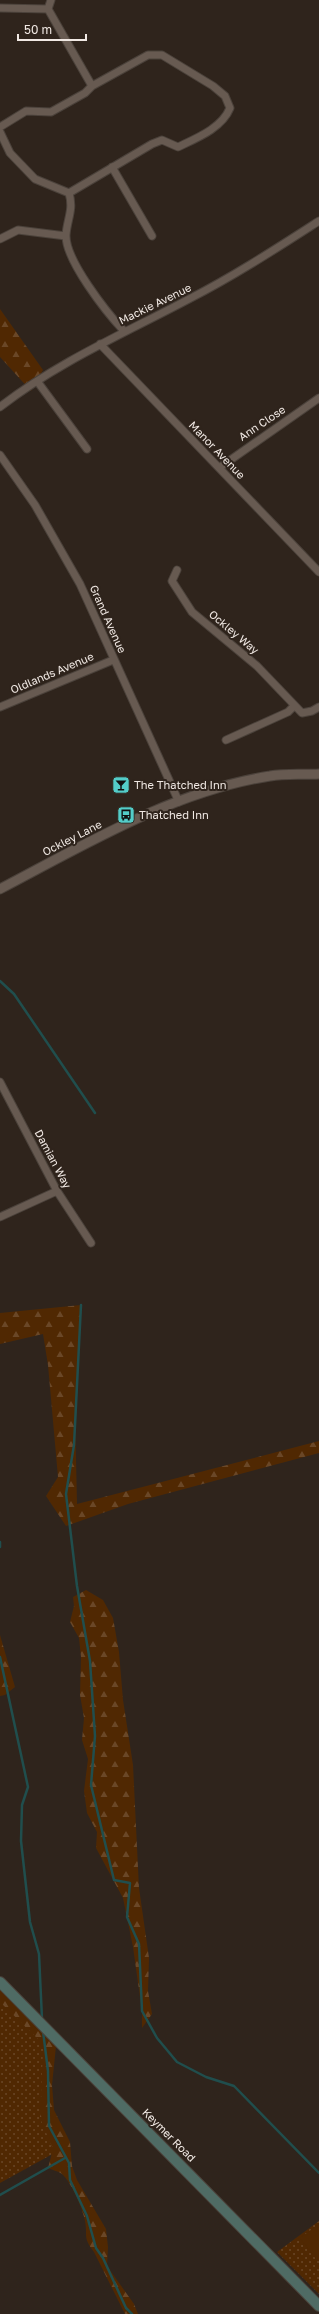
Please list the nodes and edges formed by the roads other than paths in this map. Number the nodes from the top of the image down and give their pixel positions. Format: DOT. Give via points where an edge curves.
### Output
graph roads {
  1 [pos="51,0"];
  2 [pos="0,8"];
  3 [pos="48,9"];
  4 [pos="92,86"];
  5 [pos="0,127"];
  6 [pos="0,132"];
  7 [pos="112,167"];
  8 [pos="69,193"];
  9 [pos="319,220"];
  10 [pos="66,236"];
  11 [pos="152,236"];
  12 [pos="0,239"];
  13 [pos="124,331"];
  14 [pos="100,344"];
  15 [pos="37,380"];
  16 [pos="319,398"];
  17 [pos="0,407"];
  18 [pos="87,449"];
  19 [pos="0,455"];
  20 [pos="219,468"];
  21 [pos="177,570"];
  22 [pos="319,572"];
  23 [pos="113,660"];
  24 [pos="294,706"];
  25 [pos="0,707"];
  26 [pos="319,707"];
  27 [pos="226,740"];
  28 [pos="319,774"];
  29 [pos="179,802"];
  30 [pos="0,889"];
  31 [pos="0,1082"];
  32 [pos="56,1191"];
  33 [pos="0,1217"];
  34 [pos="91,1243"];
  35 [pos="0,1982"];
  36 [pos="319,2306"];
  1 -- 3 [label="street"];
  2 -- 3 [label="street"];
  3 -- 4 [label="street"];
  4 -- 5 [label="street" via="85,93 51,112 26,111"];
  4 -- 7 [label="street" via="148,54 162,55 172,59 225,96 230,108 221,123 198,138 178,148 162,140"];
  6 -- 8 [label="street" via="10,153 35,179"];
  7 -- 8 [label="street"];
  7 -- 11 [label="street"];
  8 -- 10 [label="street" via="72,204"];
  9 -- 13 [label="street, Mackie Avenue" via="206,290"];
  10 -- 12 [label="street" via="18,230"];
  10 -- 13 [label="street" via="72,255 91,291"];
  13 -- 14 [label="street, Mackie Avenue"];
  14 -- 15 [label="street, Mackie Avenue"];
  14 -- 20 [label="street, Manor Avenue"];
  15 -- 17 [label="street, Mackie Avenue"];
  15 -- 18 [label="street"];
  16 -- 20 [label="street, Ann Close"];
  19 -- 23 [label="street, Grand Avenue" via="35,504 59,544 80,584"];
  20 -- 22 [label="street, Manor Avenue"];
  21 -- 24 [label="street, Ockley Way" via="172,581 192,612 257,666"];
  23 -- 25 [label="street, Oldlands Avenue"];
  23 -- 29 [label="street, Grand Avenue"];
  24 -- 26 [label="street" via="302,713"];
  24 -- 27 [label="street" via="288,712"];
  28 -- 29 [label="street, Ockley Lane" via="272,775 231,783"];
  29 -- 30 [label="street, Ockley Lane" via="110,832"];
  31 -- 32 [label="street, Damian Way"];
  32 -- 33 [label="street"];
  32 -- 34 [label="street, Damian Way"];
  35 -- 36 [label="main road, Keymer Road"];
}
